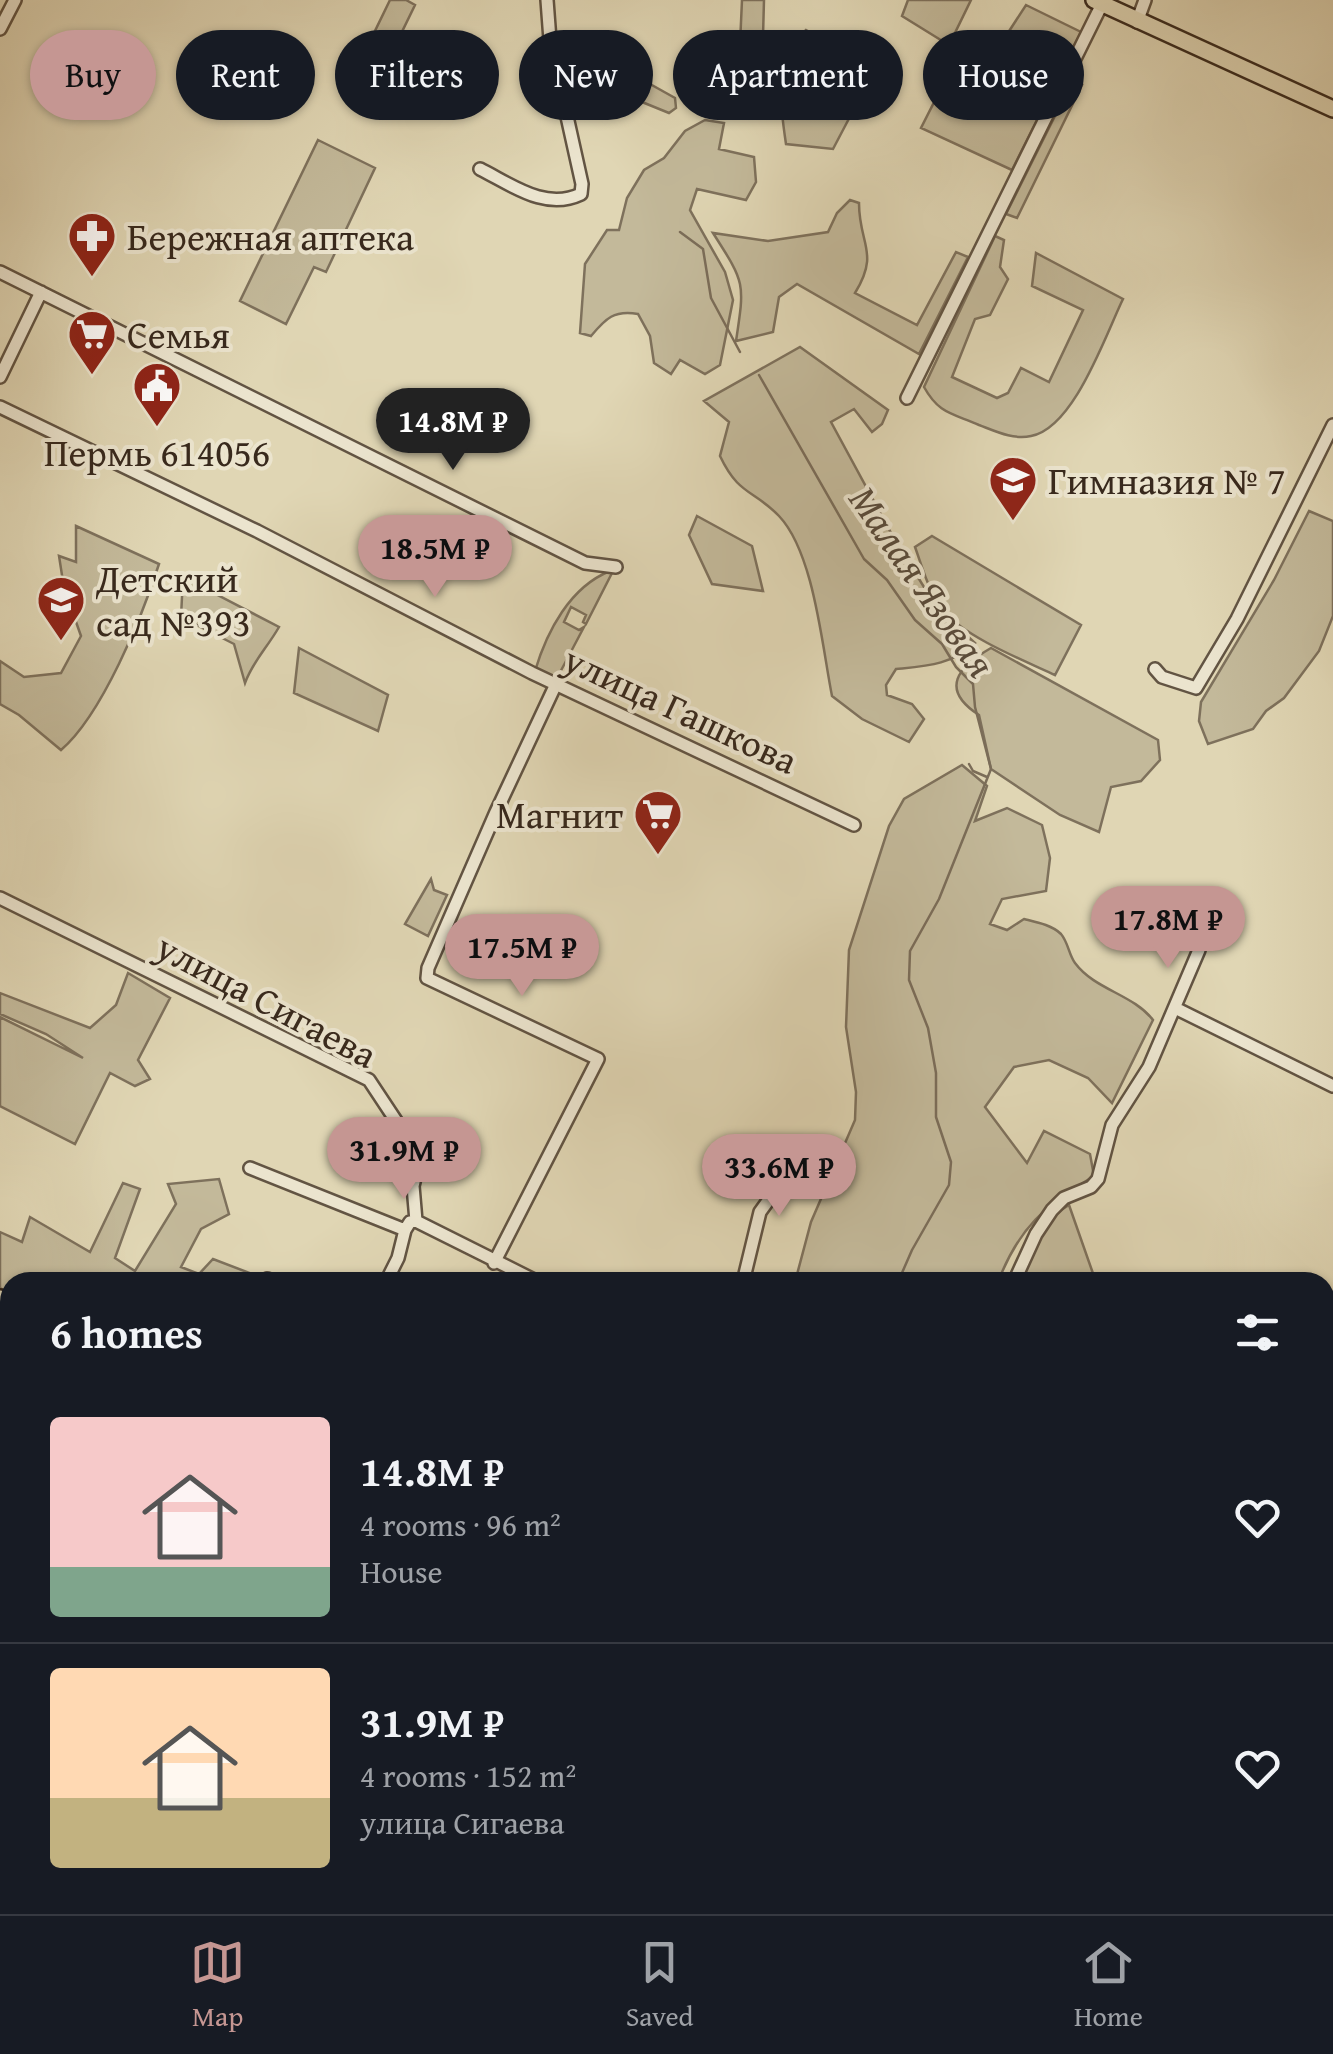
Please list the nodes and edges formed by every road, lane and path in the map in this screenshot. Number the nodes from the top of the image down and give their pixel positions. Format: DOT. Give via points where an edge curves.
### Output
graph roads {
  1 [pos="15,0"];
  2 [pos="547,0"];
  3 [pos="1145,0"];
  4 [pos="1098,2"];
  5 [pos="1138,22"];
  6 [pos="0,29"];
  7 [pos="1333,108"];
  8 [pos="480,169"];
  9 [pos="0,272"];
  10 [pos="41,292"];
  11 [pos="0,377"];
  12 [pos="907,398"];
  13 [pos="0,407"];
  14 [pos="1333,425"];
  15 [pos="616,567"];
  16 [pos="1155,669"];
  17 [pos="556,684"];
  18 [pos="854,825"];
  19 [pos="0,898"];
  20 [pos="1200,950"];
  21 [pos="1175,1008"];
  22 [pos="1333,1086"];
  23 [pos="792,1148"];
  24 [pos="250,1168"];
  25 [pos="411,1226"];
  26 [pos="494,1263"];
  27 [pos="391,1272"];
  28 [pos="515,1272"];
  29 [pos="745,1272"];
  30 [pos="1019,1272"];
  1 -- 6 [label="street"];
  2 -- 8 [label="street" via="581,194 542,200"];
  3 -- 5 [label="street"];
  4 -- 5 [label="main road"];
  4 -- 12 [label="street"];
  5 -- 7 [label="main road"];
  9 -- 10 [label="street"];
  10 -- 11 [label="street"];
  10 -- 15 [label="street" via="585,563"];
  13 -- 17 [label="street, улица Гашкова"];
  14 -- 16 [label="street" via="1196,688 1162,678"];
  17 -- 18 [label="street, улица Гашкова"];
  17 -- 26 [label="street" via="428,968 427,978 598,1060"];
  19 -- 25 [label="street, улица Сигаева" via="369,1080 420,1157"];
  20 -- 21 [label="street"];
  21 -- 22 [label="street"];
  21 -- 30 [label="street" via="1112,1125 1102,1169 1090,1187 1052,1210"];
  23 -- 29 [label="street" via="760,1212"];
  24 -- 25 [label="street"];
  25 -- 26 [label="street"];
  25 -- 27 [label="street"];
  26 -- 28 [label="street"];
}
